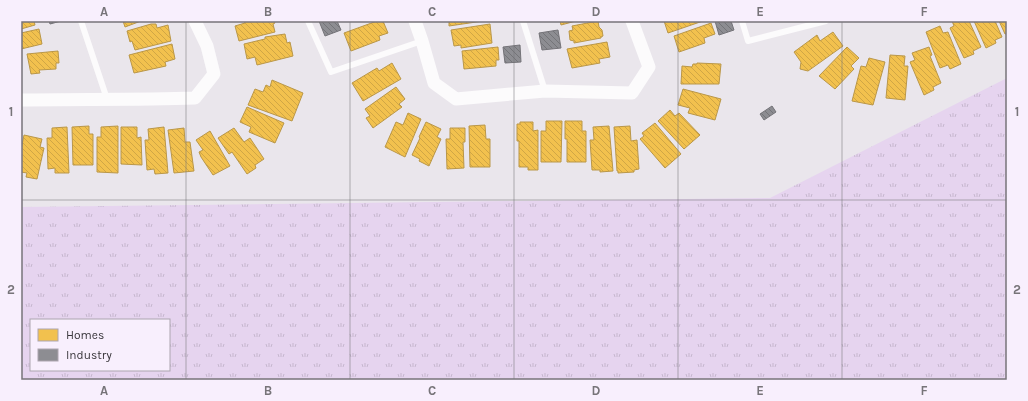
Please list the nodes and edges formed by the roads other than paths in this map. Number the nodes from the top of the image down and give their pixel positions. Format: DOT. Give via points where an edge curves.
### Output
graph roads {
  1 [pos="81,21"];
  2 [pos="196,21"];
  3 [pos="308,21"];
  4 [pos="415,21"];
  5 [pos="523,21"];
  6 [pos="632,21"];
  7 [pos="742,21"];
  8 [pos="826,21"];
  9 [pos="422,40"];
  10 [pos="545,91"];
  11 [pos="107,99"];
  12 [pos="21,100"];
  1 -- 11 [label="lane"];
  2 -- 11 [label="street" via="207,46 214,74 195,98"];
  3 -- 9 [label="lane" via="331,72"];
  4 -- 9 [label="street"];
  5 -- 10 [label="lane"];
  6 -- 10 [label="street" via="649,68 632,93"];
  7 -- 8 [label="lane" via="748,41"];
  9 -- 10 [label="street" via="434,83 456,99"];
  11 -- 12 [label="street"];
}
